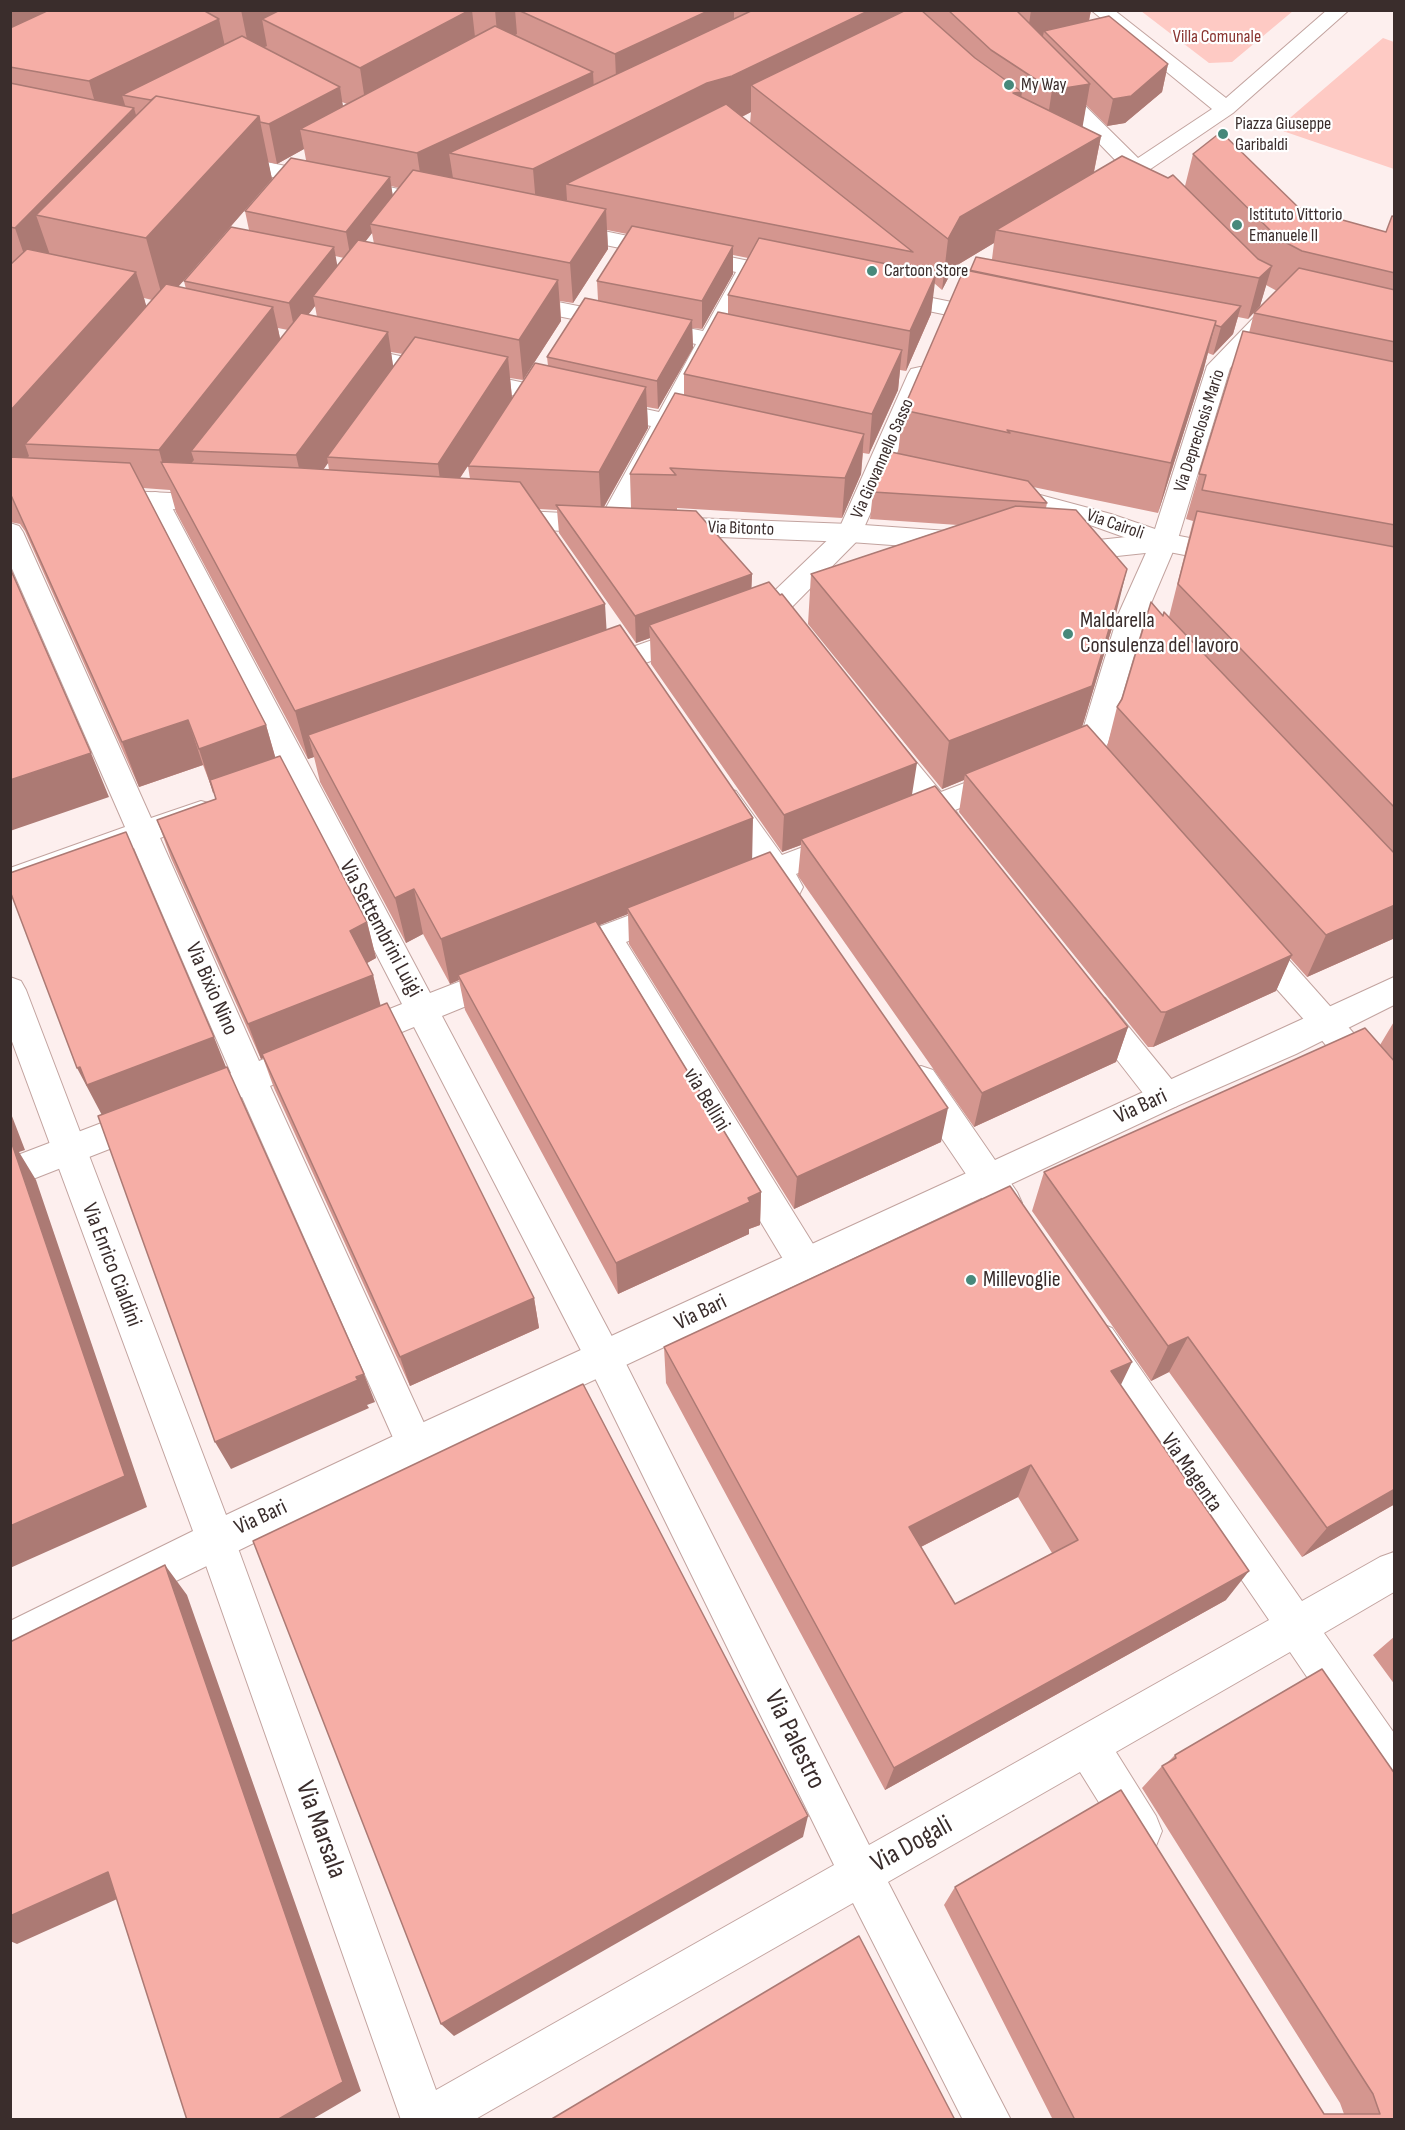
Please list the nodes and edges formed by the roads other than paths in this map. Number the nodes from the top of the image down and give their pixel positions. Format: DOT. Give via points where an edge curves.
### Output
graph roads {
  1 [pos="1101,10"];
  2 [pos="1339,10"];
  3 [pos="1125,30"];
  4 [pos="1102,35"];
  5 [pos="1038,70"];
  6 [pos="1226,109"];
  7 [pos="201,156"];
  8 [pos="311,157"];
  9 [pos="1137,170"];
  10 [pos="283,179"];
  11 [pos="1097,186"];
  12 [pos="454,200"];
  13 [pos="1169,202"];
  14 [pos="572,210"];
  15 [pos="750,268"];
  16 [pos="804,279"];
  17 [pos="915,280"];
  18 [pos="870,292"];
  19 [pos="499,297"];
  20 [pos="1278,302"];
  21 [pos="948,308"];
  22 [pos="1016,323"];
  23 [pos="710,340"];
  24 [pos="324,347"];
  25 [pos="767,352"];
  26 [pos="928,354"];
  27 [pos="666,421"];
  28 [pos="722,433"];
  29 [pos="981,489"];
  30 [pos="175,494"];
  31 [pos="73,496"];
  32 [pos="245,504"];
  33 [pos="475,517"];
  34 [pos="534,521"];
  35 [pos="629,525"];
  36 [pos="10,532"];
  37 [pos="850,533"];
  38 [pos="989,543"];
  39 [pos="1164,543"];
  40 [pos="1045,547"];
  41 [pos="1089,550"];
  42 [pos="554,551"];
  43 [pos="1256,560"];
  44 [pos="1132,615"];
  45 [pos="1157,641"];
  46 [pos="574,678"];
  47 [pos="870,724"];
  48 [pos="709,774"];
  49 [pos="221,804"];
  50 [pos="936,806"];
  51 [pos="143,832"];
  52 [pos="965,844"];
  53 [pos="775,870"];
  54 [pos="10,880"];
  55 [pos="802,908"];
  56 [pos="1232,917"];
  57 [pos="606,937"];
  58 [pos="1076,984"];
  59 [pos="10,990"];
  60 [pos="1395,990"];
  61 [pos="422,1010"];
  62 [pos="1326,1023"];
  63 [pos="907,1061"];
  64 [pos="251,1080"];
  65 [pos="1165,1096"];
  66 [pos="1395,1103"];
  67 [pos="68,1150"];
  68 [pos="10,1173"];
  69 [pos="988,1179"];
  70 [pos="1028,1235"];
  71 [pos="805,1263"];
  72 [pos="1081,1314"];
  73 [pos="604,1358"];
  74 [pos="415,1445"];
  75 [pos="216,1540"];
  76 [pos="1395,1570"];
  77 [pos="1297,1627"];
  78 [pos="10,1642"];
  79 [pos="1088,1746"];
  80 [pos="1395,1768"];
  81 [pos="1164,1867"];
  82 [pos="861,1874"];
  83 [pos="426,2120"];
  84 [pos="988,2120"];
  1 -- 3 [label="street"];
  2 -- 6 [label="street"];
  3 -- 4 [label="street"];
  3 -- 6 [label="street"];
  5 -- 9 [label="street"];
  6 -- 9 [label="street"];
  7 -- 10 [label="street"];
  8 -- 10 [label="street"];
  9 -- 11 [label="street"];
  9 -- 13 [label="street"];
  10 -- 12 [label="street" via="413,206"];
  14 -- 15 [label="street" via="542,225 621,252"];
  15 -- 16 [label="street"];
  15 -- 23 [label="street"];
  17 -- 21 [label="street"];
  18 -- 21 [label="street"];
  19 -- 23 [label="street"];
  20 -- 39 [label="street, Via Depreclosis Mario" via="1243,327 1219,366"];
  21 -- 22 [label="street"];
  23 -- 25 [label="street"];
  23 -- 27 [label="street"];
  24 -- 27 [label="street" via="407,376 531,392"];
  26 -- 37 [label="street, Via Giovannello Sasso" via="904,381 879,467"];
  27 -- 28 [label="street"];
  27 -- 35 [label="street"];
  29 -- 39 [label="street, Via Cairoli" via="1102,520"];
  30 -- 31 [label="street"];
  30 -- 32 [label="street"];
  30 -- 61 [label="street, Via Settembrini Luigi" via="300,776"];
  33 -- 34 [label="street, Via Bitonto"];
  34 -- 35 [label="street, Via Bitonto"];
  34 -- 42 [label="street"];
  35 -- 37 [label="street, Via Bitonto"];
  36 -- 51 [label="street, Via Bixio Nino"];
  37 -- 38 [label="street, Via Bitonto"];
  37 -- 46 [label="street" via="783,615 718,626"];
  39 -- 41 [label="street"];
  39 -- 43 [label="street"];
  39 -- 44 [label="street, Via Depreclosis Mario"];
  40 -- 41 [label="street"];
  41 -- 44 [label="street"];
  44 -- 45 [label="street"];
  44 -- 50 [label="street, Via Depreclosis Mario" via="1091,757"];
  47 -- 50 [label="street"];
  48 -- 53 [label="street"];
  49 -- 51 [label="street"];
  50 -- 52 [label="street"];
  50 -- 53 [label="street"];
  51 -- 54 [label="street"];
  51 -- 64 [label="street, Via Bixio Nino"];
  53 -- 55 [label="street"];
  53 -- 57 [label="street"];
  56 -- 62 [label="street"];
  57 -- 61 [label="street"];
  57 -- 71 [label="street, via Bellini"];
  58 -- 65 [label="street"];
  59 -- 67 [label="street, Via Enrico Cialdini"];
  60 -- 62 [label="street, Via Bari"];
  61 -- 64 [label="street"];
  61 -- 73 [label="street, Via Settembrini Luigi"];
  62 -- 65 [label="street, Via Bari"];
  62 -- 66 [label="street"];
  63 -- 69 [label="street"];
  64 -- 67 [label="street"];
  64 -- 74 [label="street, Via Bixio Nino"];
  65 -- 69 [label="street, Via Bari"];
  67 -- 68 [label="street"];
  67 -- 75 [label="street, Via Enrico Cialdini"];
  69 -- 70 [label="street"];
  69 -- 71 [label="street, Via Bari"];
  71 -- 73 [label="street, Via Bari"];
  72 -- 77 [label="street, Via Magenta"];
  73 -- 74 [label="street, Via Bari"];
  73 -- 82 [label="street, Via Palestro"];
  74 -- 75 [label="street, Via Bari"];
  75 -- 78 [label="street, Via Bari"];
  75 -- 83 [label="street, Via Marsala"];
  76 -- 77 [label="street, Via Dogali"];
  77 -- 79 [label="street, Via Dogali"];
  77 -- 80 [label="street, Via Magenta"];
  79 -- 81 [label="street"];
  79 -- 82 [label="street, Via Dogali"];
  82 -- 83 [label="street, Via Dogali"];
  82 -- 84 [label="street, Via Palestro"];
}
